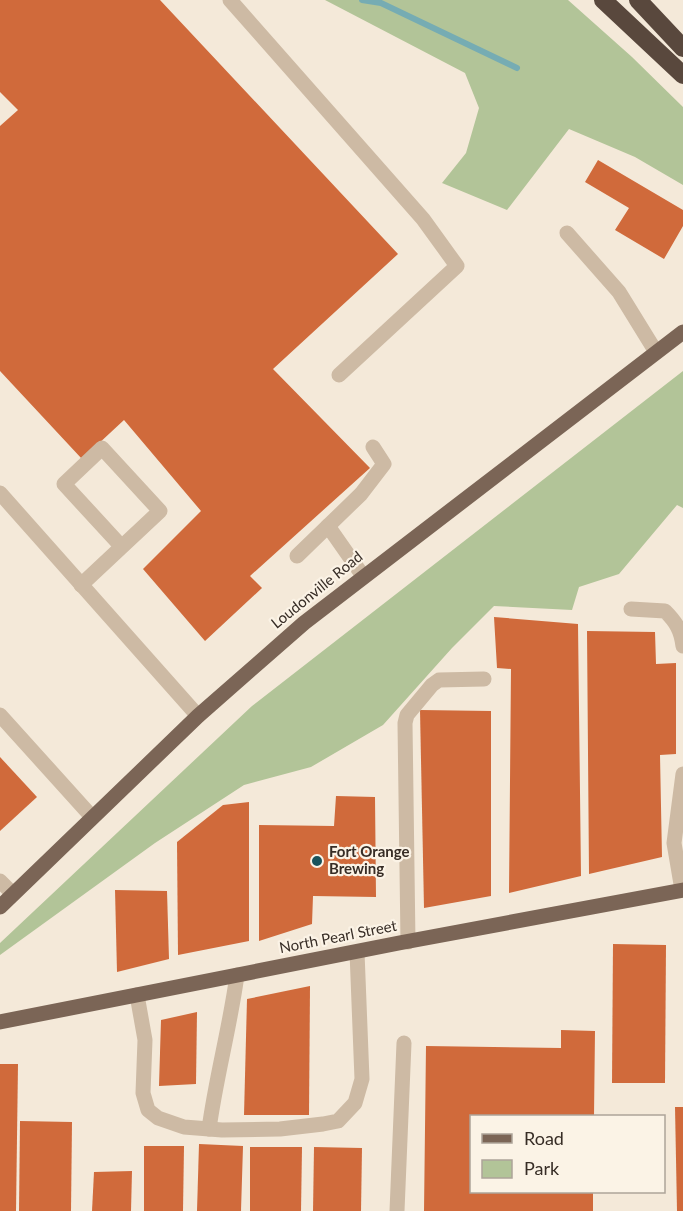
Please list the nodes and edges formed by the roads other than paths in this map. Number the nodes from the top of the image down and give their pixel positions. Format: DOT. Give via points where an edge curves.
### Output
graph roads {
  1 [pos="230,0"];
  2 [pos="603,0"];
  3 [pos="638,0"];
  4 [pos="683,48"];
  5 [pos="683,75"];
  6 [pos="567,233"];
  7 [pos="683,332"];
  8 [pos="656,352"];
  9 [pos="339,375"];
  10 [pos="373,447"];
  11 [pos="0,493"];
  12 [pos="328,526"];
  13 [pos="121,546"];
  14 [pos="297,556"];
  15 [pos="363,576"];
  16 [pos="81,585"];
  17 [pos="631,609"];
  18 [pos="683,646"];
  19 [pos="484,679"];
  20 [pos="0,715"];
  21 [pos="198,716"];
  22 [pos="683,774"];
  23 [pos="92,817"];
  24 [pos="0,880"];
  25 [pos="683,890"];
  26 [pos="13,894"];
  27 [pos="0,907"];
  28 [pos="408,942"];
  29 [pos="357,952"];
  30 [pos="237,975"];
  31 [pos="137,994"];
  32 [pos="0,1022"];
  33 [pos="404,1043"];
  34 [pos="209,1129"];
  35 [pos="397,1211"];
  1 -- 9 [label="lane" via="423,219 457,266"];
  2 -- 5 [label="highway"];
  3 -- 4 [label="highway"];
  6 -- 8 [label="lane" via="619,292"];
  7 -- 8 [label="main road, Loudonville Road"];
  8 -- 15 [label="main road, Loudonville Road"];
  10 -- 12 [label="lane" via="384,464 361,494"];
  11 -- 16 [label="lane"];
  12 -- 14 [label="lane"];
  12 -- 15 [label="lane"];
  13 -- 13 [label="lane" via="160,511 102,448 64,484"];
  13 -- 16 [label="lane"];
  15 -- 21 [label="main road, Loudonville Road"];
  16 -- 21 [label="lane"];
  17 -- 18 [label="lane" via="665,611 677,623"];
  19 -- 28 [label="lane" via="439,680 407,715"];
  20 -- 23 [label="lane"];
  21 -- 23 [label="main road, Loudonville Road"];
  22 -- 25 [label="lane" via="674,843"];
  23 -- 26 [label="main road, Loudonville Road"];
  24 -- 26 [label="lane"];
  25 -- 28 [label="main road, North Pearl Street"];
  26 -- 27 [label="main road, Loudonville Road"];
  28 -- 29 [label="main road, North Pearl Street"];
  29 -- 30 [label="main road, North Pearl Street"];
  29 -- 34 [label="lane" via="362,1079 356,1102 338,1121 323,1124 280,1129"];
  30 -- 31 [label="main road, North Pearl Street"];
  30 -- 34 [label="lane"];
  31 -- 32 [label="main road, North Pearl Street"];
  31 -- 34 [label="lane" via="145,1040 143,1093 148,1110 184,1127"];
  33 -- 35 [label="lane"];
}
